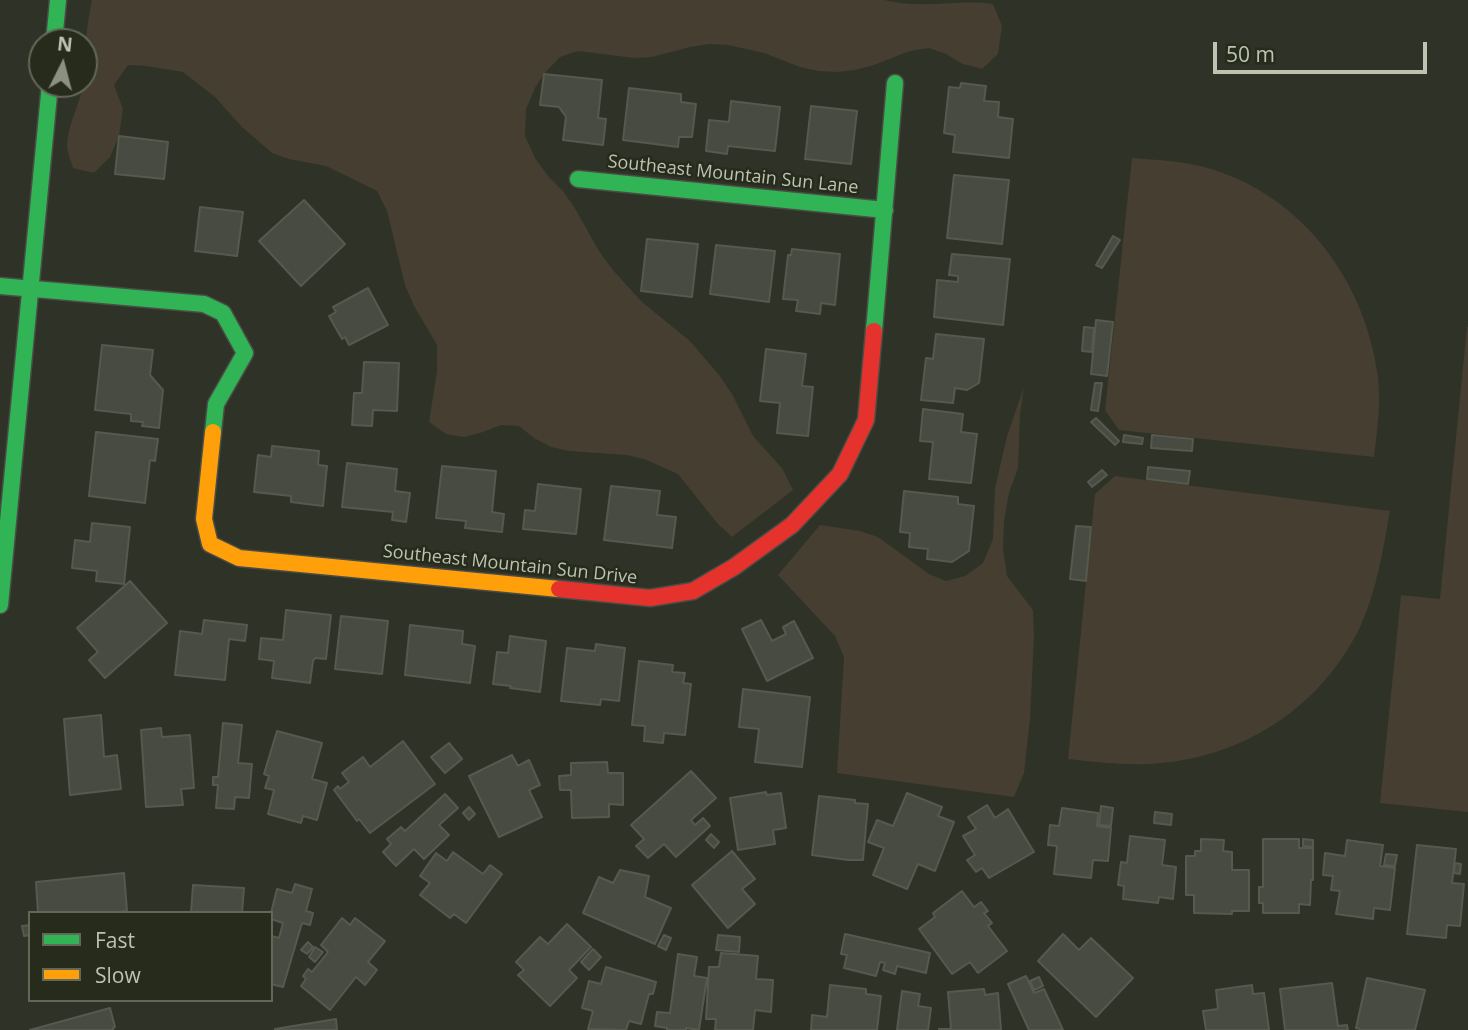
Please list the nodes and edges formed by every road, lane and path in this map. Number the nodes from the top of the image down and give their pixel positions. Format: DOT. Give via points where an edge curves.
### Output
graph roads {
  1 [pos="58,0"];
  2 [pos="55,28"];
  3 [pos="895,83"];
  4 [pos="49,98"];
  5 [pos="578,179"];
  6 [pos="885,210"];
  7 [pos="0,286"];
  8 [pos="30,289"];
  9 [pos="0,605"];
  1 -- 2 [label="street"];
  3 -- 6 [label="street, Southeast Mountain Sun Drive"];
  4 -- 8 [label="street"];
  5 -- 6 [label="street, Southeast Mountain Sun Lane"];
  6 -- 8 [label="street, Southeast Mountain Sun Drive" via="866,420 840,474 792,525 734,567 693,591 650,598 239,558 210,544 204,519 216,404 244,353 223,313 204,304"];
  7 -- 8 [label="street, Southeast Mountain Sun Drive"];
  8 -- 9 [label="street"];
}
